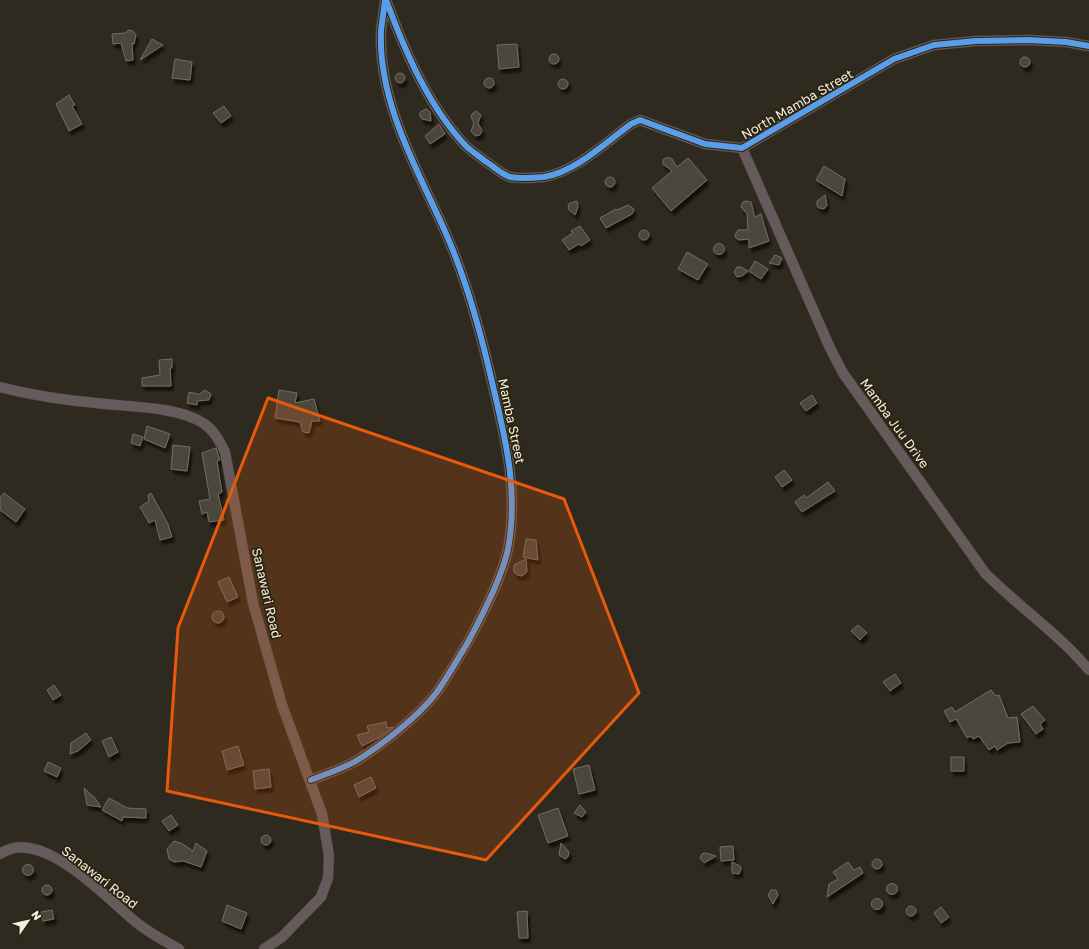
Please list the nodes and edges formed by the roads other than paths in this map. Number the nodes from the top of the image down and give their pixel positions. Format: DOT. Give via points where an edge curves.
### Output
graph roads {
  1 [pos="386,0"];
  2 [pos="1089,46"];
  3 [pos="742,148"];
  4 [pos="0,387"];
  5 [pos="1089,670"];
  6 [pos="311,780"];
  7 [pos="0,854"];
  8 [pos="178,949"];
  9 [pos="264,949"];
  1 -- 3 [label="street, North Mamba Street" via="413,64 445,120 466,146 509,177 544,176 559,171 585,158 640,120 705,144"];
  1 -- 6 [label="street, Mamba Street" via="381,32 382,53 394,113 466,283 507,441 512,476 512,509 508,550 487,607 436,693 389,738 356,761"];
  2 -- 3 [label="street, North Mamba Street" via="1028,40 934,45 894,59"];
  3 -- 5 [label="street, Mamba Juu Drive" via="843,373 985,573"];
  4 -- 6 [label="street, Sanawari Road" via="184,415 203,422 217,435 225,452 253,603 282,705"];
  6 -- 9 [label="street, Sanawari Road" via="322,814 329,856 328,878 321,897 304,916 282,937"];
  7 -- 8 [label="street, Sanawari Road" via="20,847 51,855 73,869 137,923"];
}
